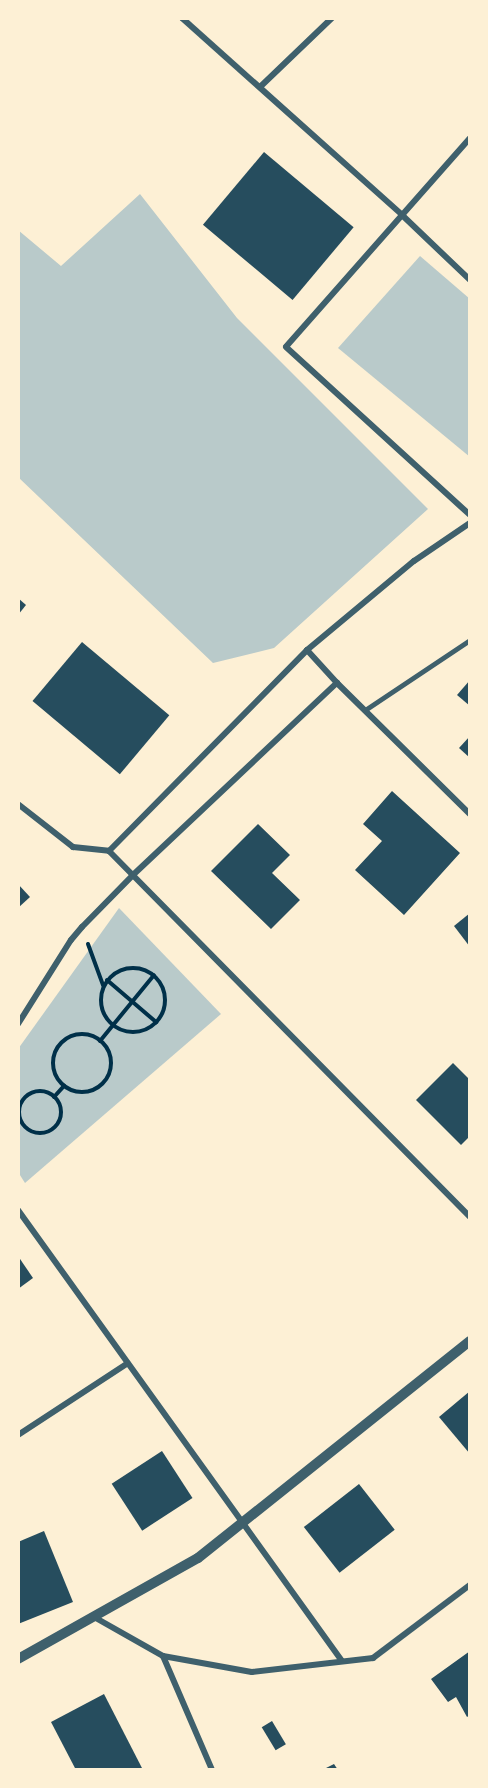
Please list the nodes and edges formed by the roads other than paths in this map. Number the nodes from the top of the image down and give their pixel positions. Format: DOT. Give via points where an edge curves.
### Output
graph roads {
  1 [pos="182,18"];
  2 [pos="332,18"];
  3 [pos="260,87"];
  4 [pos="470,138"];
  5 [pos="402,215"];
  6 [pos="470,280"];
  7 [pos="470,515"];
  8 [pos="470,523"];
  9 [pos="470,640"];
  10 [pos="307,650"];
  11 [pos="337,683"];
  12 [pos="365,710"];
  13 [pos="18,804"];
  14 [pos="470,814"];
  15 [pos="110,851"];
  16 [pos="134,874"];
  17 [pos="18,1024"];
  18 [pos="18,1210"];
  19 [pos="470,1217"];
  20 [pos="470,1341"];
  21 [pos="128,1363"];
  22 [pos="18,1435"];
  23 [pos="243,1522"];
  24 [pos="470,1585"];
  25 [pos="93,1617"];
  26 [pos="163,1656"];
  27 [pos="18,1659"];
  28 [pos="342,1661"];
  29 [pos="212,1770"];
  1 -- 3 [label="street"];
  2 -- 3 [label="street"];
  3 -- 5 [label="street"];
  4 -- 5 [label="street"];
  5 -- 6 [label="street"];
  5 -- 7 [label="street" via="286,347"];
  8 -- 10 [label="street" via="414,561"];
  9 -- 12 [label="lane"];
  10 -- 11 [label="street"];
  10 -- 15 [label="street"];
  11 -- 12 [label="street"];
  11 -- 16 [label="street"];
  12 -- 14 [label="street"];
  13 -- 15 [label="street" via="74,847"];
  15 -- 16 [label="street"];
  16 -- 17 [label="street" via="71,940"];
  16 -- 19 [label="street"];
  18 -- 21 [label="street"];
  20 -- 23 [label="street"];
  21 -- 22 [label="street"];
  21 -- 23 [label="street"];
  23 -- 25 [label="street" via="198,1558"];
  23 -- 28 [label="street"];
  24 -- 28 [label="street" via="373,1658"];
  25 -- 26 [label="street"];
  25 -- 27 [label="street"];
  26 -- 28 [label="street" via="252,1672"];
  26 -- 29 [label="street"];
}
